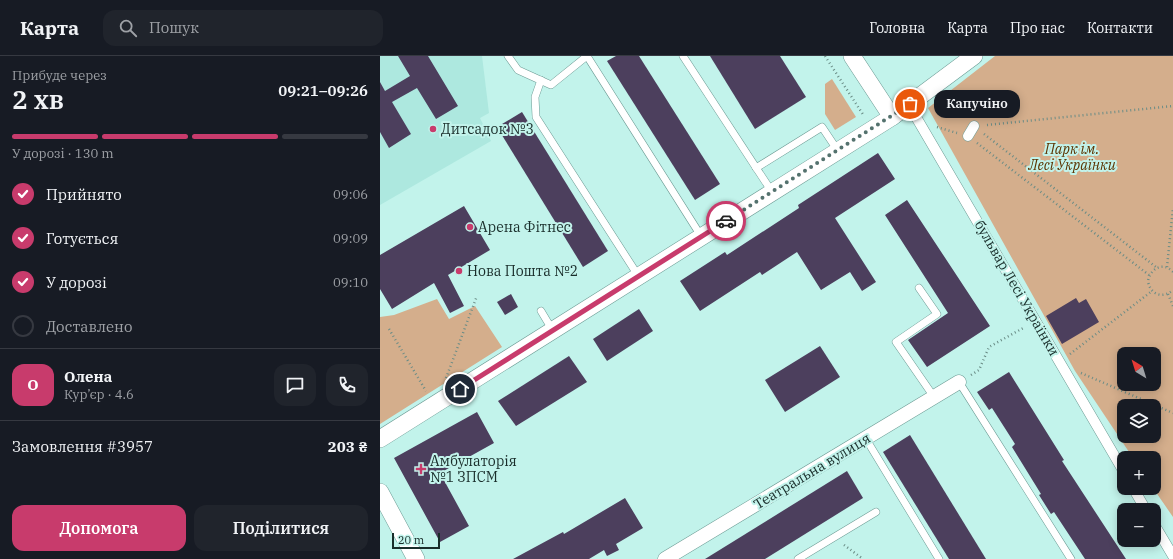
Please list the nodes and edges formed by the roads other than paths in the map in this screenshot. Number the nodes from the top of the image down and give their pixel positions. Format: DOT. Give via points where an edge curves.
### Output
graph roads {
  1 [pos="508,56"];
  2 [pos="587,56"];
  3 [pos="683,56"];
  4 [pos="852,56"];
  5 [pos="974,56"];
  6 [pos="540,80"];
  7 [pos="910,104"];
  8 [pos="892,117"];
  9 [pos="974,126"];
  10 [pos="968,136"];
  11 [pos="838,151"];
  12 [pos="756,168"];
  13 [pos="772,192"];
  14 [pos="701,236"];
  15 [pos="639,277"];
  16 [pos="919,288"];
  17 [pos="541,311"];
  18 [pos="553,331"];
  19 [pos="959,382"];
  20 [pos="934,398"];
  21 [pos="380,439"];
  22 [pos="866,439"];
  23 [pos="1117,460"];
  24 [pos="380,492"];
  25 [pos="876,512"];
  26 [pos="1161,536"];
  27 [pos="1173,556"];
  28 [pos="673,557"];
  29 [pos="416,559"];
  30 [pos="798,559"];
  31 [pos="939,559"];
  32 [pos="1071,559"];
  1 -- 6 [label="lane" via="518,70"];
  2 -- 6 [label="lane" via="551,85"];
  2 -- 14 [label="lane"];
  3 -- 12 [label="lane"];
  4 -- 8 [label="street"];
  5 -- 7 [label="street"];
  6 -- 15 [label="lane" via="535,97 536,117"];
  7 -- 8 [label="street"];
  7 -- 23 [label="street, бульвар Лесі Українки"];
  8 -- 11 [label="street"];
  9 -- 10 [label="street"];
  11 -- 12 [label="lane" via="822,127"];
  11 -- 13 [label="street"];
  12 -- 13 [label="lane"];
  13 -- 14 [label="street"];
  14 -- 15 [label="street"];
  15 -- 18 [label="street"];
  16 -- 20 [label="lane" via="937,314 896,342"];
  17 -- 18 [label="lane"];
  18 -- 21 [label="street"];
  19 -- 20 [label="street, Театральна вулиця"];
  19 -- 32 [label="lane"];
  20 -- 22 [label="street, Театральна вулиця"];
  22 -- 28 [label="street, Театральна вулиця"];
  22 -- 31 [label="lane"];
  24 -- 29 [label="street"];
  25 -- 30 [label="lane"];
  26 -- 27 [label="street"];
}
